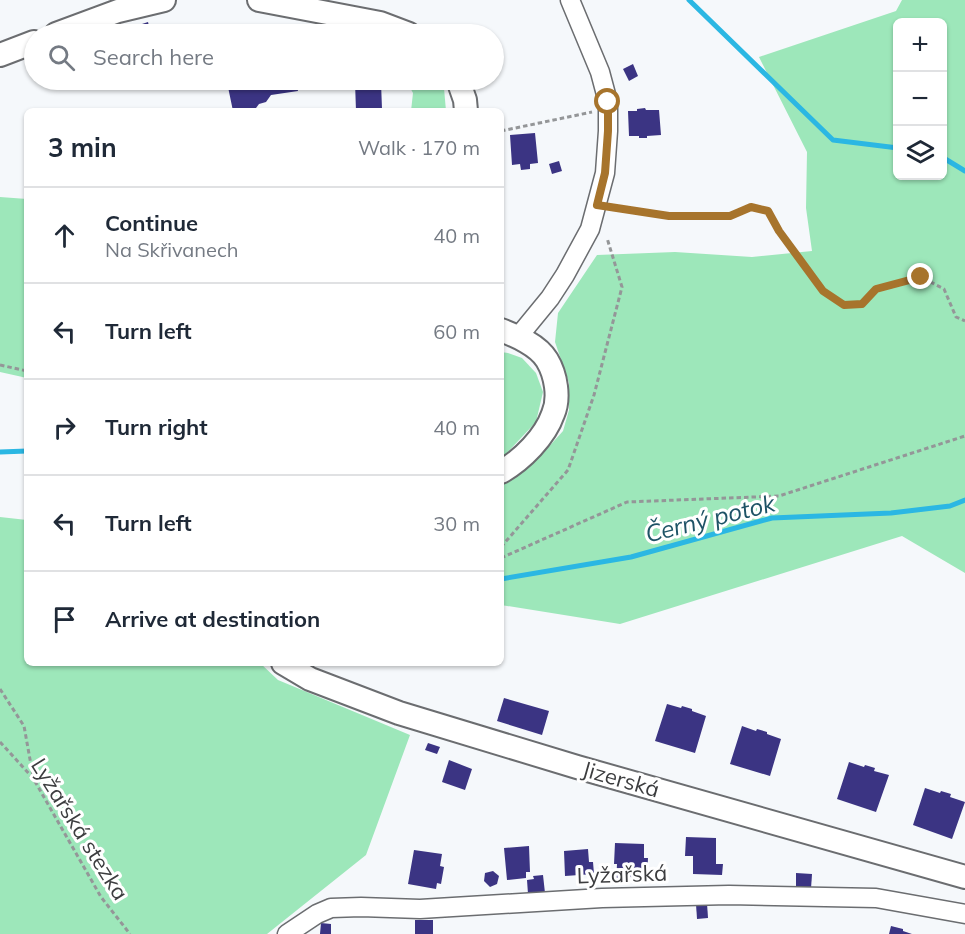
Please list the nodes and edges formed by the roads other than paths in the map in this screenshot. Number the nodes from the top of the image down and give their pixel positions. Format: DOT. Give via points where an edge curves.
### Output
graph roads {
  1 [pos="164,0"];
  2 [pos="259,0"];
  3 [pos="570,0"];
  4 [pos="83,24"];
  5 [pos="383,24"];
  6 [pos="24,46"];
  7 [pos="0,55"];
  8 [pos="462,90"];
  9 [pos="466,108"];
  10 [pos="509,333"];
  11 [pos="504,470"];
  12 [pos="288,666"];
  13 [pos="965,876"];
  14 [pos="965,914"];
  15 [pos="287,934"];
  1 -- 4 [label="street"];
  2 -- 5 [label="street"];
  3 -- 10 [label="street" via="608,102 605,173 590,229 565,275 550,298"];
  6 -- 7 [label="street"];
  8 -- 9 [label="street"];
  10 -- 11 [label="street" via="546,358 557,394 554,413 541,435"];
  12 -- 13 [label="street, Jizerská" via="310,679 399,713"];
  14 -- 15 [label="street, Lyžařská" via="876,898 602,898 420,909 331,908"];
}
